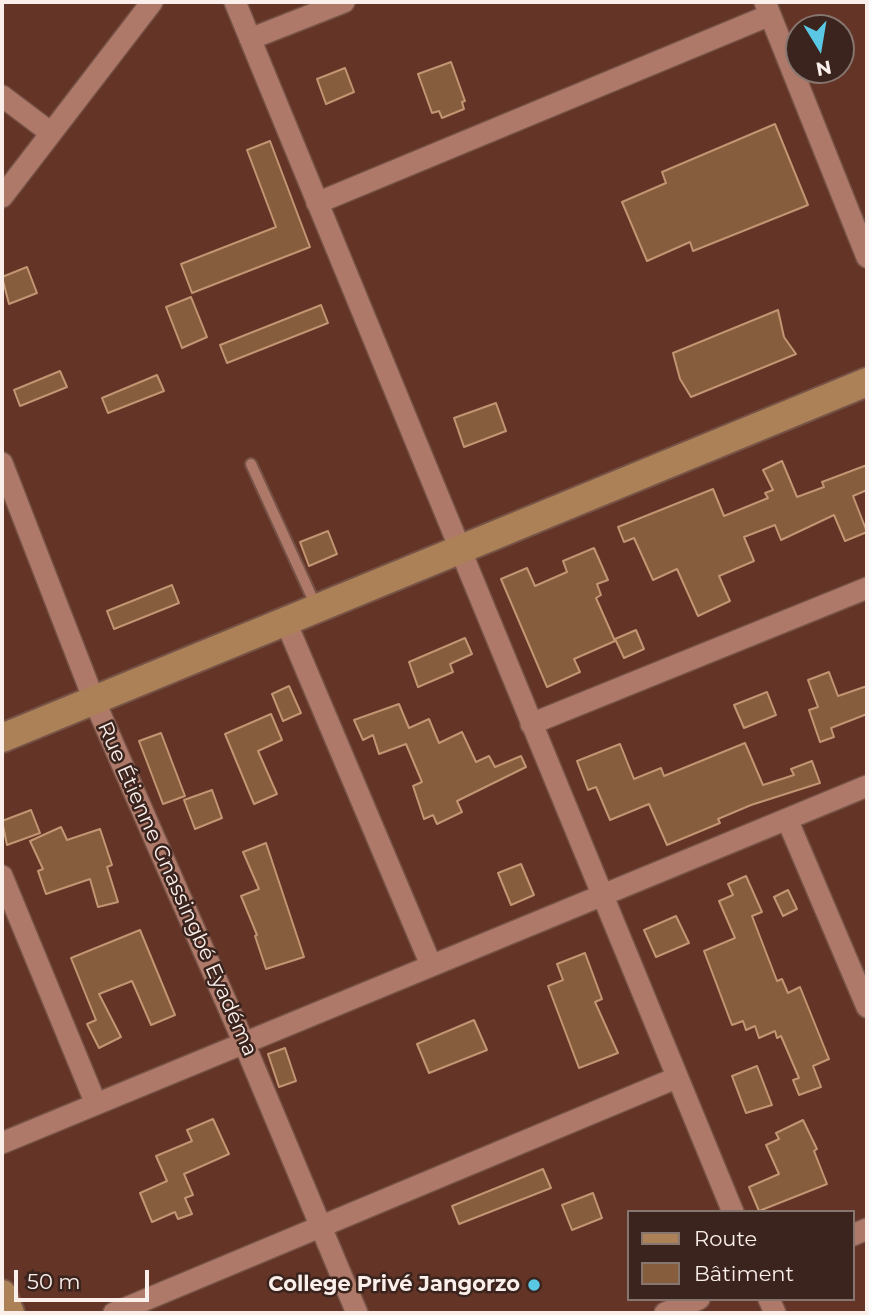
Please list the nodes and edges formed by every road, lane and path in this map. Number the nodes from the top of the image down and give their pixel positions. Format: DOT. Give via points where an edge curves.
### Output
graph roads {
  1 [pos="152,2"];
  2 [pos="235,2"];
  3 [pos="344,2"];
  4 [pos="768,8"];
  5 [pos="250,39"];
  6 [pos="2,96"];
  7 [pos="51,133"];
  8 [pos="2,197"];
  9 [pos="317,203"];
  10 [pos="867,257"];
  11 [pos="867,382"];
  12 [pos="2,463"];
  13 [pos="251,464"];
  14 [pos="461,549"];
  15 [pos="867,587"];
  16 [pos="317,609"];
  17 [pos="286,621"];
  18 [pos="94,700"];
  19 [pos="531,723"];
  20 [pos="2,738"];
  21 [pos="867,786"];
  22 [pos="786,819"];
  23 [pos="2,876"];
  24 [pos="601,895"];
  25 [pos="431,965"];
  26 [pos="867,1007"];
  27 [pos="244,1043"];
  28 [pos="676,1078"];
  29 [pos="96,1104"];
  30 [pos="2,1143"];
  31 [pos="732,1210"];
  32 [pos="321,1227"];
  33 [pos="2,1294"];
  34 [pos="694,1301"];
  35 [pos="10,1313"];
  36 [pos="114,1313"];
  37 [pos="357,1313"];
  38 [pos="665,1313"];
  1 -- 7 [label="street"];
  2 -- 5 [label="street"];
  3 -- 5 [label="street"];
  4 -- 9 [label="street"];
  4 -- 10 [label="street"];
  5 -- 9 [label="street"];
  6 -- 7 [label="street"];
  7 -- 8 [label="street"];
  9 -- 14 [label="street"];
  11 -- 14 [label="street"];
  12 -- 18 [label="street, Rue Étienne Gnassingbé Eyadéma"];
  13 -- 16 [label="lane"];
  14 -- 16 [label="street"];
  14 -- 19 [label="street"];
  15 -- 19 [label="street"];
  16 -- 17 [label="street"];
  17 -- 18 [label="street"];
  17 -- 25 [label="street"];
  18 -- 20 [label="street"];
  18 -- 27 [label="street, Rue Étienne Gnassingbé Eyadéma"];
  19 -- 24 [label="street"];
  21 -- 22 [label="street"];
  22 -- 24 [label="street"];
  22 -- 26 [label="street"];
  23 -- 29 [label="street"];
  24 -- 25 [label="street"];
  24 -- 28 [label="street"];
  25 -- 27 [label="street"];
  27 -- 29 [label="street"];
  27 -- 32 [label="street, Rue Étienne Gnassingbé Eyadéma"];
  28 -- 31 [label="street"];
  28 -- 32 [label="street"];
  29 -- 30 [label="street"];
  32 -- 36 [label="street"];
  32 -- 37 [label="street, Rue Étienne Gnassingbé Eyadéma"];
  33 -- 35 [label="street"];
  34 -- 38 [label="street"];
}
